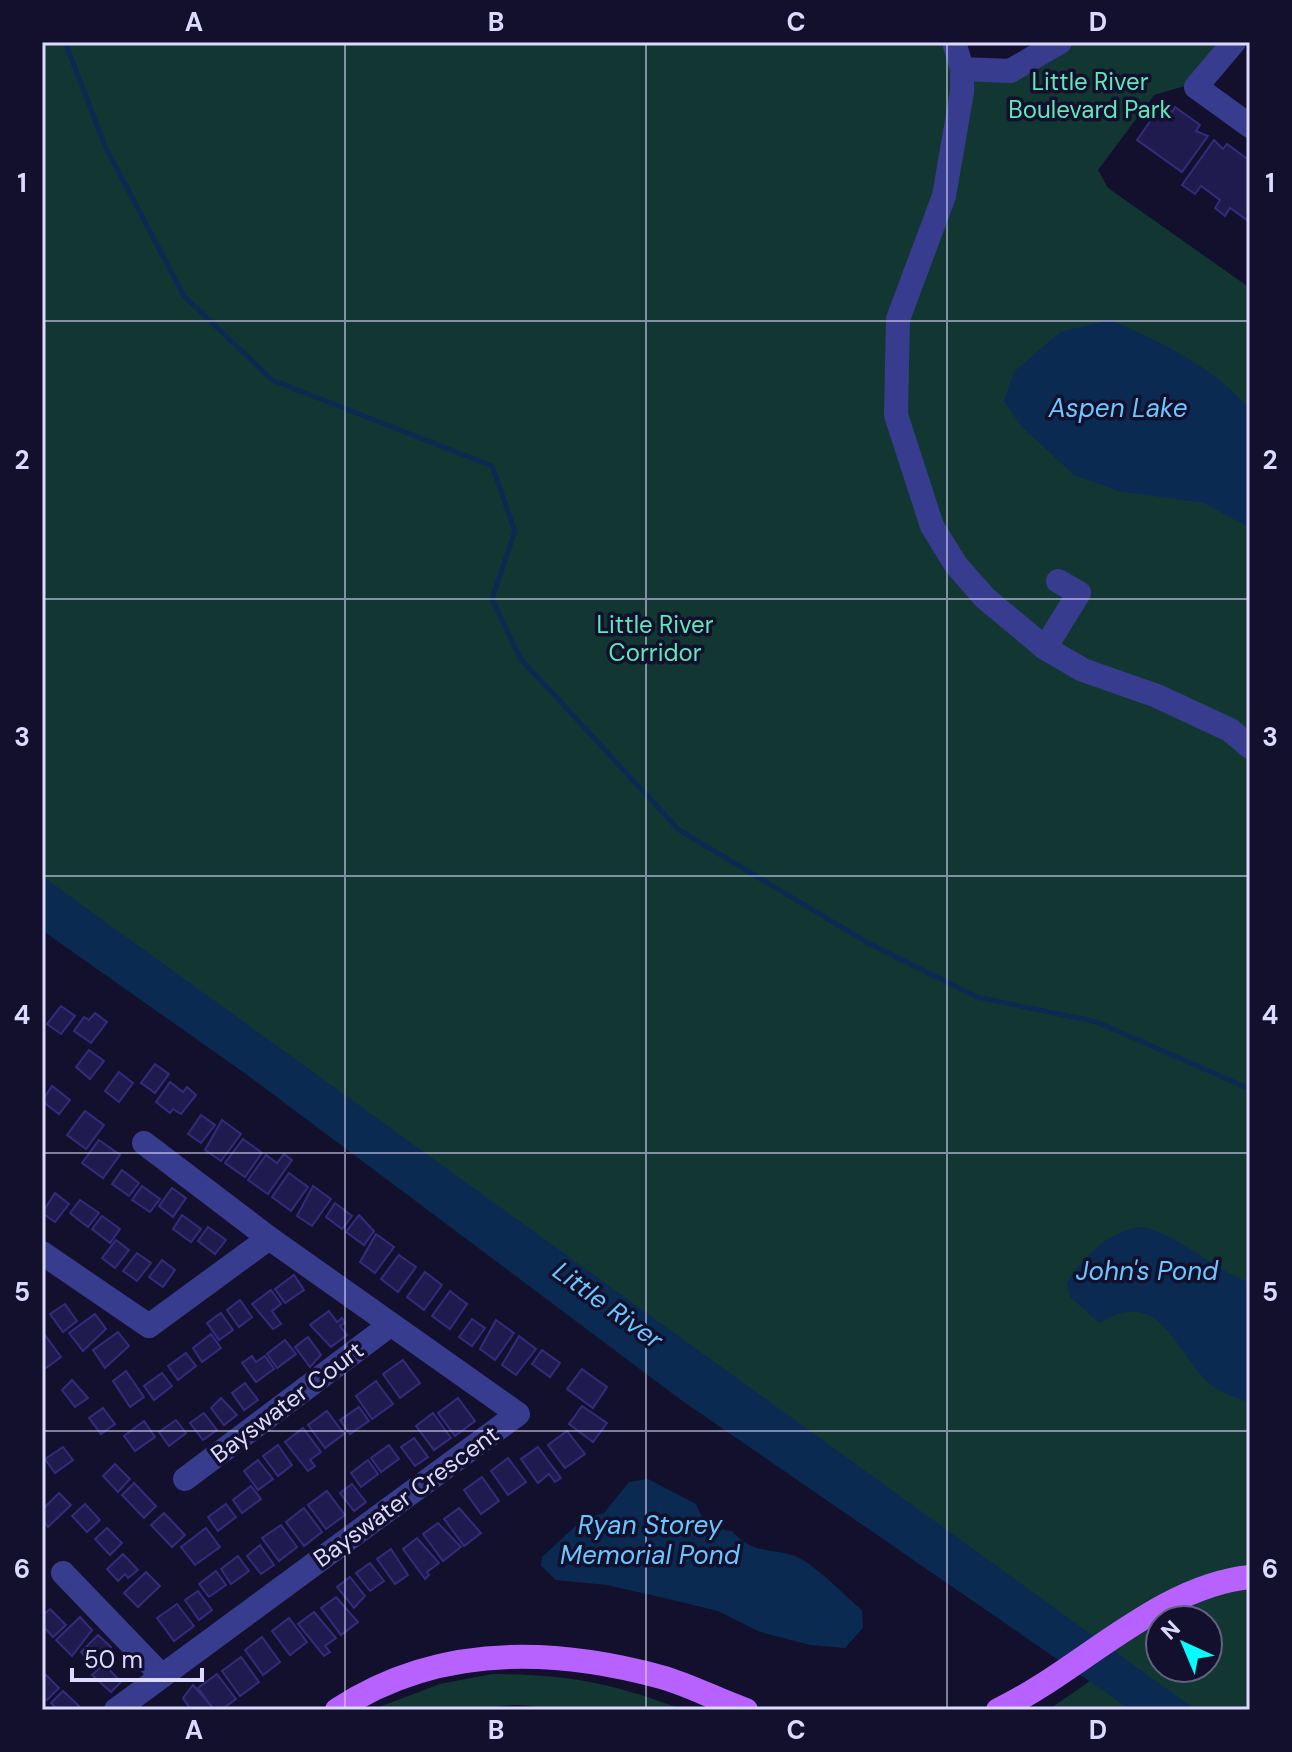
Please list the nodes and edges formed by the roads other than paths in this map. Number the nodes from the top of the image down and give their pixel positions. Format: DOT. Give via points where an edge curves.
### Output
graph roads {
  1 [pos="954,42"];
  2 [pos="1060,42"];
  3 [pos="1234,42"];
  4 [pos="962,69"];
  5 [pos="1250,126"];
  6 [pos="1058,581"];
  7 [pos="1045,648"];
  8 [pos="1250,747"];
  9 [pos="144,1143"];
  10 [pos="269,1238"];
  11 [pos="42,1253"];
  12 [pos="390,1325"];
  13 [pos="185,1479"];
  14 [pos="63,1573"];
  15 [pos="1250,1577"];
  16 [pos="162,1676"];
  17 [pos="733,1708"];
  18 [pos="116,1710"];
  19 [pos="337,1710"];
  20 [pos="998,1710"];
  1 -- 4 [label="street"];
  2 -- 4 [label="street" via="1010,71"];
  3 -- 5 [label="street" via="1196,87"];
  4 -- 7 [label="street" via="944,196 898,319 896,415 932,526 956,565 1014,626"];
  6 -- 7 [label="street" via="1079,593"];
  7 -- 8 [label="street" via="1083,670 1230,730"];
  9 -- 10 [label="street, Bayswater Crescent"];
  10 -- 11 [label="street" via="149,1326"];
  10 -- 12 [label="street, Bayswater Crescent"];
  12 -- 13 [label="street, Bayswater Court"];
  12 -- 16 [label="street, Bayswater Crescent" via="518,1414"];
  14 -- 16 [label="street"];
  15 -- 20 [label="main road" via="1226,1580 1131,1623 1031,1694"];
  16 -- 18 [label="street, Bayswater Crescent"];
  17 -- 19 [label="main road" via="663,1677 581,1659 524,1655 466,1658 363,1692"];
}
